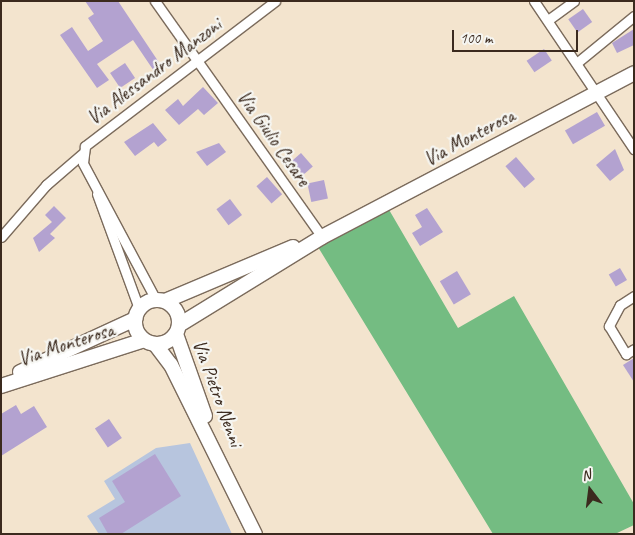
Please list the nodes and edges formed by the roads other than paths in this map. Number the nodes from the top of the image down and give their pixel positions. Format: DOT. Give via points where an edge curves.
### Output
graph roads {
  1 [pos="155,1"];
  2 [pos="275,1"];
  3 [pos="534,1"];
  4 [pos="574,1"];
  5 [pos="634,16"];
  6 [pos="548,20"];
  7 [pos="198,60"];
  8 [pos="579,61"];
  9 [pos="634,73"];
  10 [pos="596,93"];
  11 [pos="634,149"];
  12 [pos="82,154"];
  13 [pos="96,189"];
  14 [pos="322,236"];
  15 [pos="1,237"];
  16 [pos="634,296"];
  17 [pos="160,301"];
  18 [pos="137,314"];
  19 [pos="177,330"];
  20 [pos="149,342"];
  21 [pos="634,349"];
  22 [pos="1,380"];
  23 [pos="1,386"];
  24 [pos="223,466"];
  25 [pos="254,534"];
  1 -- 7 [label="street, Via Giulio Cesare"];
  2 -- 7 [label="street, Via Alessandro Manzoni"];
  3 -- 6 [label="street"];
  4 -- 6 [label="street"];
  5 -- 8 [label="street"];
  6 -- 8 [label="street"];
  7 -- 12 [label="street, Via Alessandro Manzoni" via="90,140"];
  7 -- 14 [label="street, Via Giulio Cesare"];
  8 -- 10 [label="street"];
  9 -- 10 [label="main road, Via Monterosa"];
  10 -- 11 [label="street"];
  10 -- 14 [label="main road, Via Monterosa"];
  12 -- 13 [label="street"];
  12 -- 15 [label="street, Via Alessandro Manzoni" via="46,185"];
  13 -- 17 [label="street"];
  13 -- 18 [label="street"];
  14 -- 17 [label="main road, Via Monterosa"];
  14 -- 19 [label="main road, Via Monterosa"];
  16 -- 21 [label="street" via="620,305 609,326 626,354"];
  17 -- 18 [label="main road, Via Monterosa"];
  17 -- 19 [label="main road, Via Pietro Nenni" via="178,314"];
  18 -- 20 [label="main road, Via Pietro Nenni"];
  18 -- 22 [label="main road, Via Monterosa"];
  19 -- 20 [label="main road, Via Monterosa"];
  19 -- 24 [label="main road, Via Pietro Nenni"];
  20 -- 23 [label="main road, Via Monterosa"];
  20 -- 24 [label="main road, Via Pietro Nenni" via="171,365"];
  24 -- 25 [label="main road, Via Pietro Nenni"];
}
